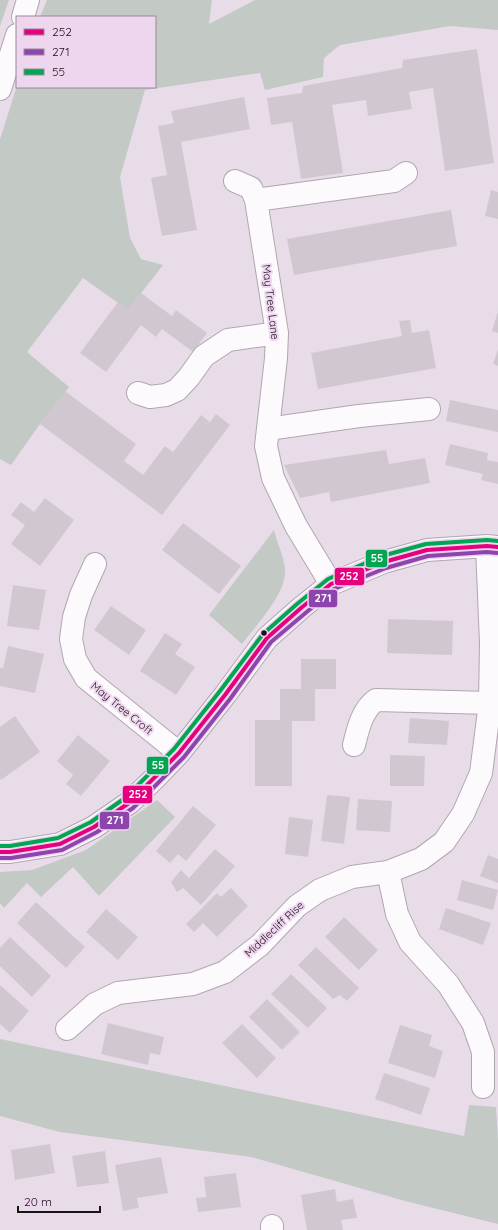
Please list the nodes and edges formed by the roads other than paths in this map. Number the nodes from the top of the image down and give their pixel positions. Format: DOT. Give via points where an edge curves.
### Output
graph roads {
  1 [pos="28,0"];
  2 [pos="23,16"];
  3 [pos="16,38"];
  4 [pos="0,89"];
  5 [pos="406,173"];
  6 [pos="236,181"];
  7 [pos="256,200"];
  8 [pos="277,333"];
  9 [pos="138,393"];
  10 [pos="429,409"];
  11 [pos="268,429"];
  12 [pos="493,546"];
  13 [pos="95,564"];
  14 [pos="331,584"];
  15 [pos="490,703"];
  16 [pos="354,745"];
  17 [pos="178,753"];
  18 [pos="489,775"];
  19 [pos="0,852"];
  20 [pos="388,872"];
  21 [pos="68,1030"];
  22 [pos="483,1087"];
  1 -- 2 [label="street"];
  3 -- 4 [label="street"];
  5 -- 7 [label="street" via="394,181"];
  6 -- 7 [label="street, May Tree Lane" via="251,188"];
  7 -- 8 [label="street, May Tree Lane"];
  8 -- 9 [label="street" via="228,340 204,356 177,390 166,395 150,397"];
  8 -- 11 [label="street, May Tree Lane"];
  10 -- 11 [label="street"];
  11 -- 14 [label="street, May Tree Lane" via="266,446 273,478 296,526"];
  12 -- 14 [label="street" via="427,550 384,562"];
  12 -- 15 [label="street, Middlecliff Rise"];
  13 -- 17 [label="street, May Tree Croft" via="74,616 71,639 75,659 86,678"];
  14 -- 17 [label="street" via="267,638"];
  15 -- 16 [label="street" via="376,700 366,711"];
  15 -- 18 [label="street, Middlecliff Rise"];
  17 -- 19 [label="street" via="128,803 94,827 60,844"];
  18 -- 20 [label="street, Middlecliff Rise" via="444,842 421,859"];
  20 -- 21 [label="street, Middlecliff Rise" via="352,877 320,890 297,906 260,945 225,972 193,984 118,993 95,1004"];
  20 -- 22 [label="street" via="397,914 410,942 448,984 474,1023 483,1052"];
}
